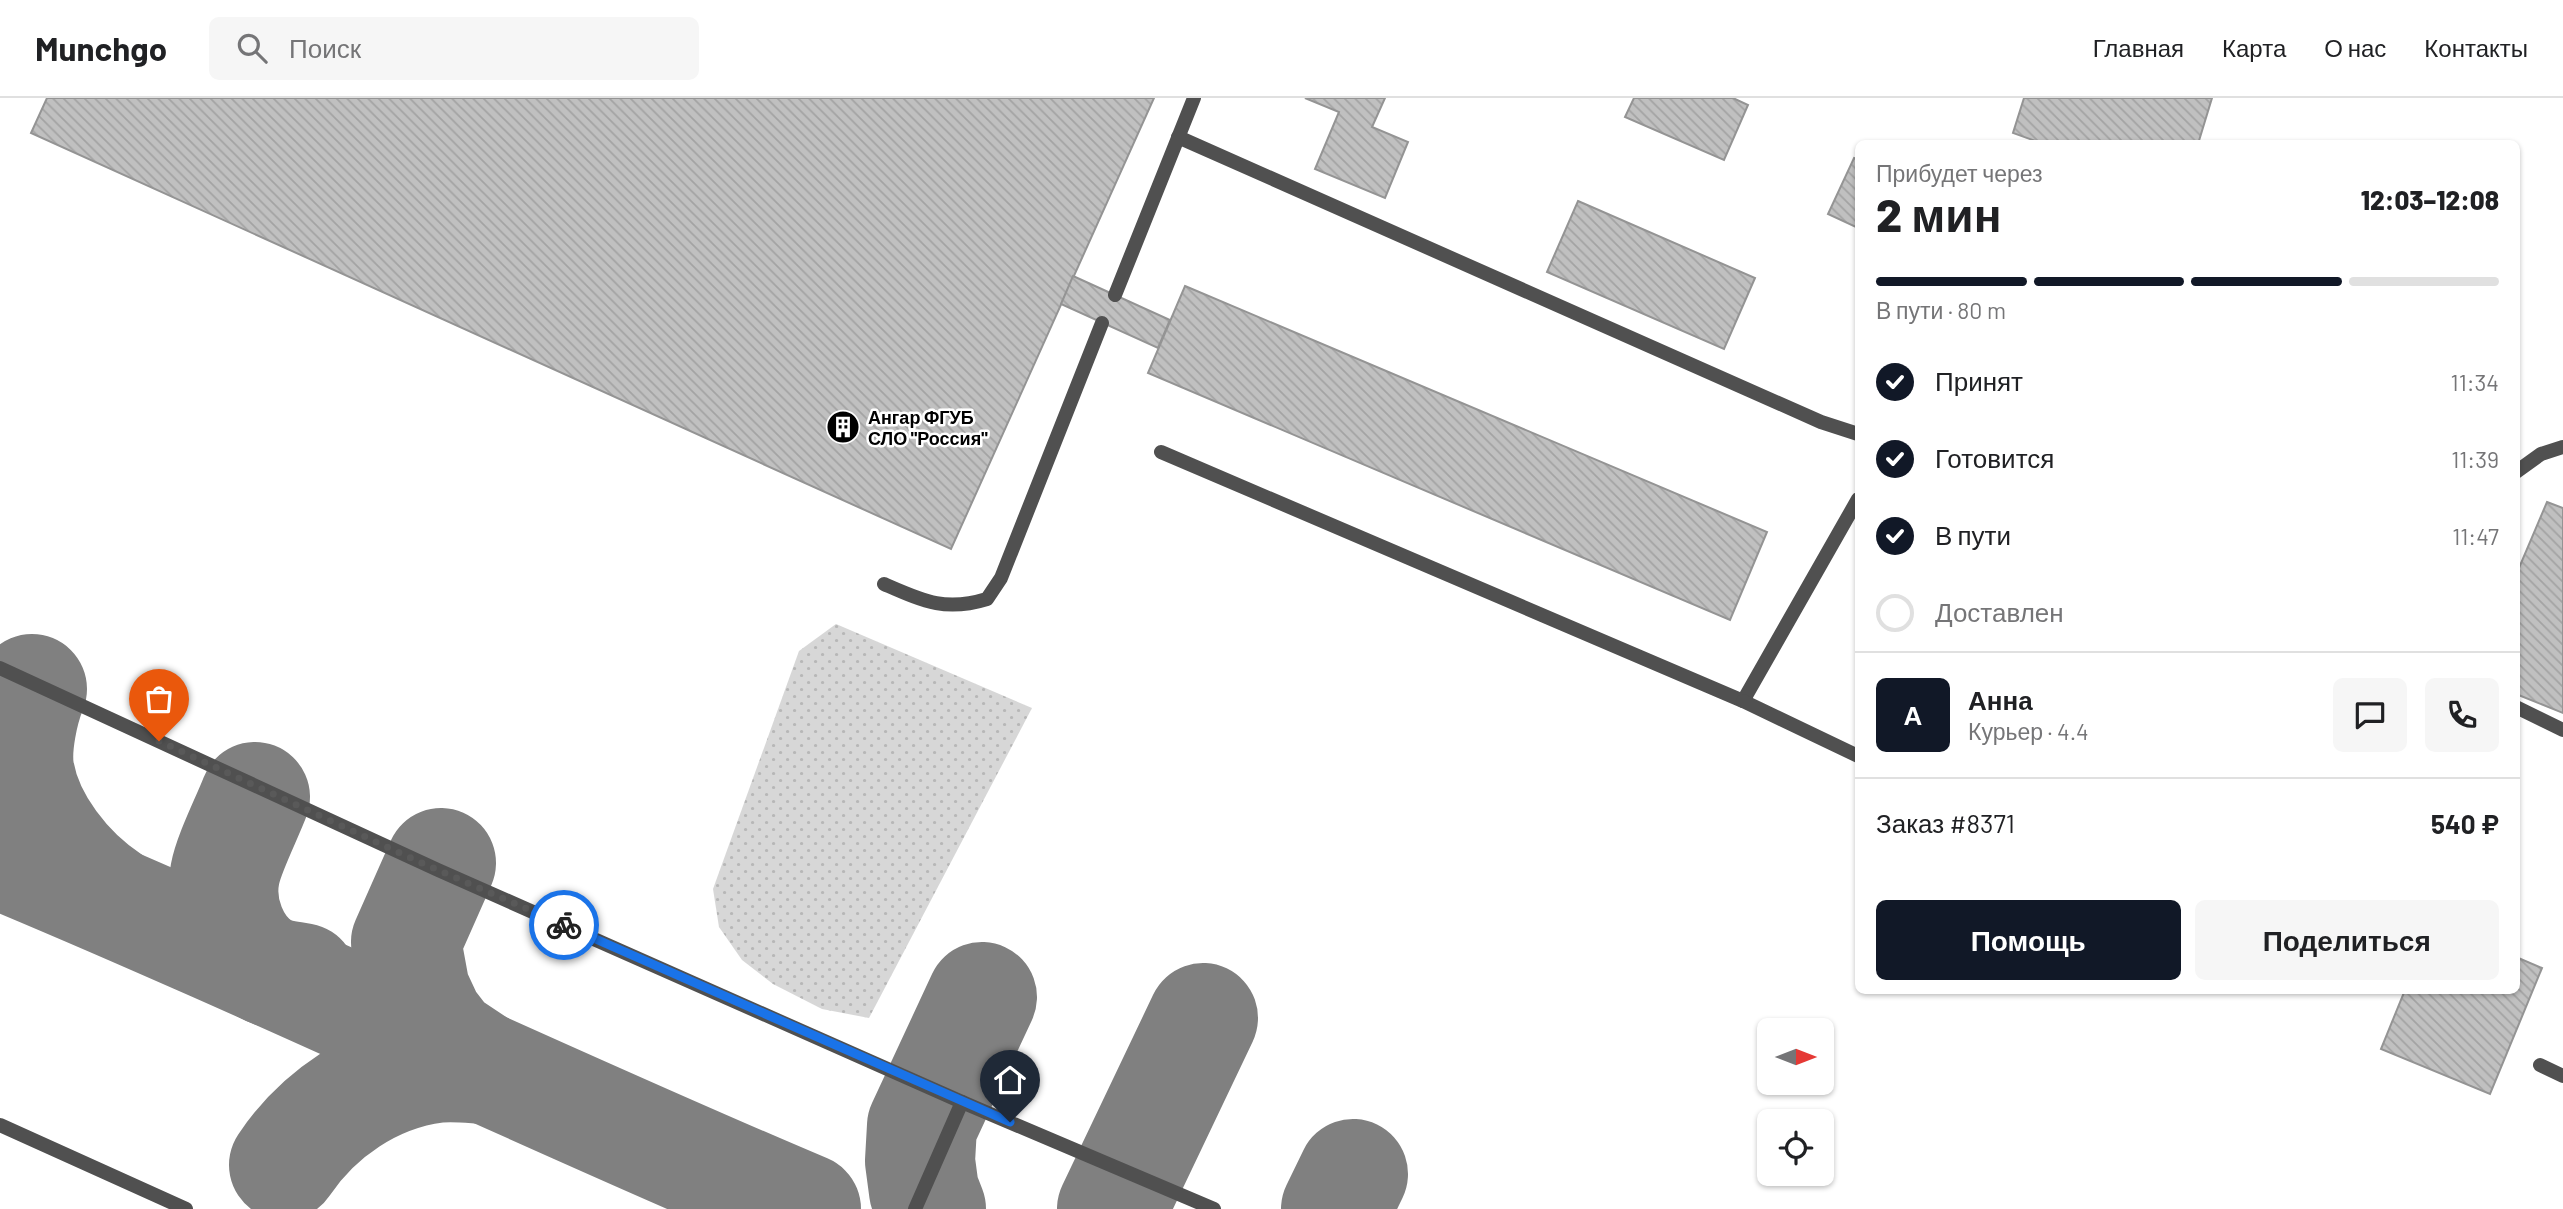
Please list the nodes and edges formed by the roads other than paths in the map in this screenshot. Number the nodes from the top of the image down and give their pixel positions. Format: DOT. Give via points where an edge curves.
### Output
graph roads {
  1 [pos="1194,98"];
  2 [pos="1178,137"];
  3 [pos="1115,295"];
  4 [pos="1102,323"];
  5 [pos="1855,433"];
  6 [pos="2563,447"];
  7 [pos="1161,452"];
  8 [pos="2520,469"];
  9 [pos="1855,504"];
  10 [pos="884,583"];
  11 [pos="0,668"];
  12 [pos="1743,702"];
  13 [pos="2520,709"];
  14 [pos="2563,730"];
  15 [pos="1855,755"];
  16 [pos="2540,1065"];
  17 [pos="2563,1076"];
  18 [pos="962,1102"];
  19 [pos="0,1125"];
  20 [pos="186,1209"];
  21 [pos="915,1209"];
  22 [pos="1214,1209"];
  1 -- 2 [label="lane"];
  2 -- 3 [label="lane"];
  2 -- 5 [label="lane"];
  4 -- 10 [label="lane" via="1001,578 987,599 962,606 931,602"];
  6 -- 8 [label="lane" via="2541,454"];
  7 -- 12 [label="lane"];
  9 -- 12 [label="lane"];
  11 -- 18 [label="lane"];
  12 -- 15 [label="lane"];
  13 -- 14 [label="lane"];
  16 -- 17 [label="lane"];
  18 -- 21 [label="lane"];
  18 -- 22 [label="lane"];
  19 -- 20 [label="lane"];
}
